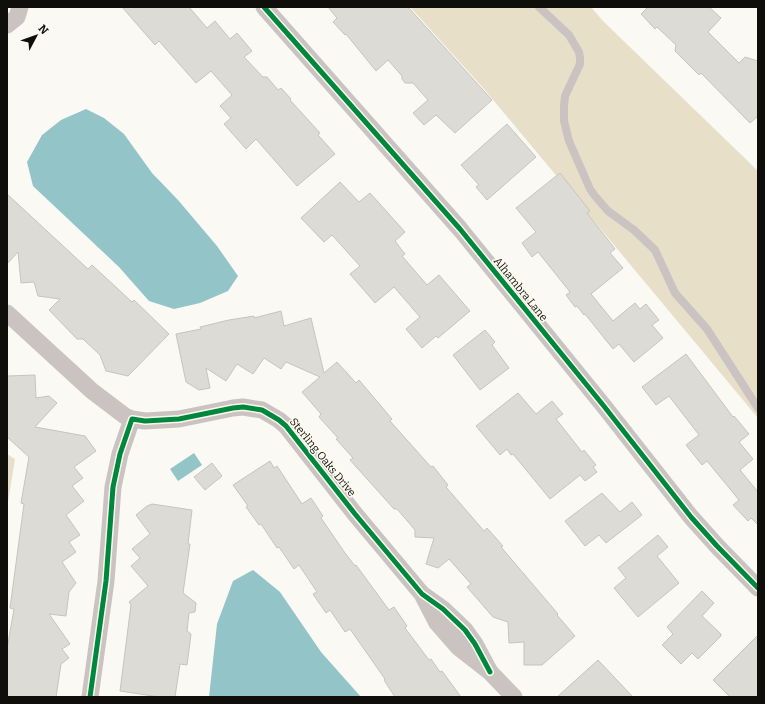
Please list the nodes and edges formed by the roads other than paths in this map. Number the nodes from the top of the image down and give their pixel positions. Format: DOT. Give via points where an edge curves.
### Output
graph roads {
  1 [pos="20,7"];
  2 [pos="264,7"];
  3 [pos="539,7"];
  4 [pos="7,25"];
  5 [pos="7,313"];
  6 [pos="758,408"];
  7 [pos="132,419"];
  8 [pos="758,588"];
  9 [pos="90,697"];
  10 [pos="514,697"];
  1 -- 4 [label="street" via="17,17"];
  2 -- 8 [label="street, Alhambra Lane" via="460,229 691,517"];
  3 -- 6 [label="lane" via="569,35 579,52 580,64 565,96 564,120 569,142 590,189 608,211 644,238 655,250 675,294 707,329"];
  5 -- 7 [label="street, Sterling Oaks Drive" via="92,391"];
  7 -- 9 [label="street" via="120,454 113,487 106,581"];
  7 -- 10 [label="street, Sterling Oaks Drive" via="180,419 243,407 271,414 286,426 422,594 437,623 458,647 490,672"];
}
